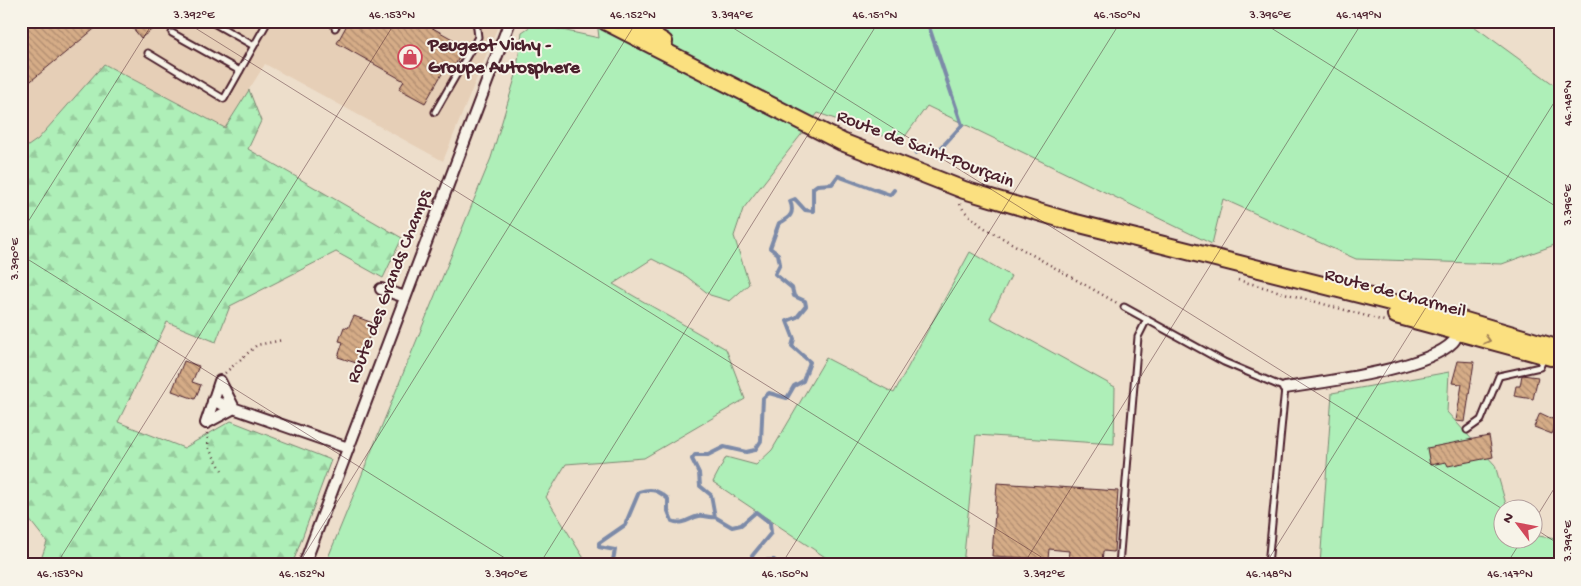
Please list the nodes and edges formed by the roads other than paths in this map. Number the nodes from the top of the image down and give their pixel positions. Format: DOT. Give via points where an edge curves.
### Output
graph roads {
  1 [pos="210,21"];
  2 [pos="268,21"];
  3 [pos="339,21"];
  4 [pos="476,21"];
  5 [pos="510,21"];
  6 [pos="604,21"];
  7 [pos="629,21"];
  8 [pos="335,28"];
  9 [pos="172,33"];
  10 [pos="254,46"];
  11 [pos="148,54"];
  12 [pos="240,70"];
  13 [pos="769,105"];
  14 [pos="436,112"];
  15 [pos="1072,222"];
  16 [pos="381,289"];
  17 [pos="405,298"];
  18 [pos="1124,307"];
  19 [pos="1147,319"];
  20 [pos="1460,326"];
  21 [pos="1553,352"];
  22 [pos="1285,388"];
  23 [pos="212,401"];
  24 [pos="234,408"];
  25 [pos="1467,430"];
  26 [pos="348,448"];
  27 [pos="304,565"];
  28 [pos="1119,565"];
  29 [pos="1268,565"];
  1 -- 10 [label="lane"];
  2 -- 10 [label="lane"];
  3 -- 8 [label="lane"];
  4 -- 14 [label="lane" via="478,37"];
  5 -- 17 [label="street, Route des Grands Champs"];
  6 -- 13 [label="main road, Route de Saint-Pourçain"];
  7 -- 13 [label="main road, Route de Saint-Pourçain"];
  9 -- 12 [label="lane"];
  10 -- 12 [label="lane"];
  11 -- 12 [label="lane" via="224,99"];
  13 -- 15 [label="main road, Route de Saint-Pourçain" via="842,142 964,190"];
  15 -- 20 [label="main road, Route de Charmeil" via="1222,261 1310,291"];
  16 -- 17 [label="street"];
  17 -- 26 [label="street, Route des Grands Champs"];
  18 -- 19 [label="lane"];
  19 -- 22 [label="lane" via="1224,362"];
  19 -- 28 [label="lane" via="1138,337"];
  20 -- 21 [label="main road, Route de Charmeil"];
  20 -- 22 [label="street" via="1454,342 1401,366"];
  21 -- 25 [label="lane" via="1540,367 1499,376 1481,420"];
  22 -- 29 [label="lane"];
  23 -- 24 [label="street"];
  23 -- 24 [label="street" via="220,382"];
  23 -- 24 [label="street" via="206,423"];
  24 -- 26 [label="street"];
  26 -- 27 [label="street, Route des Grands Champs"];
}
